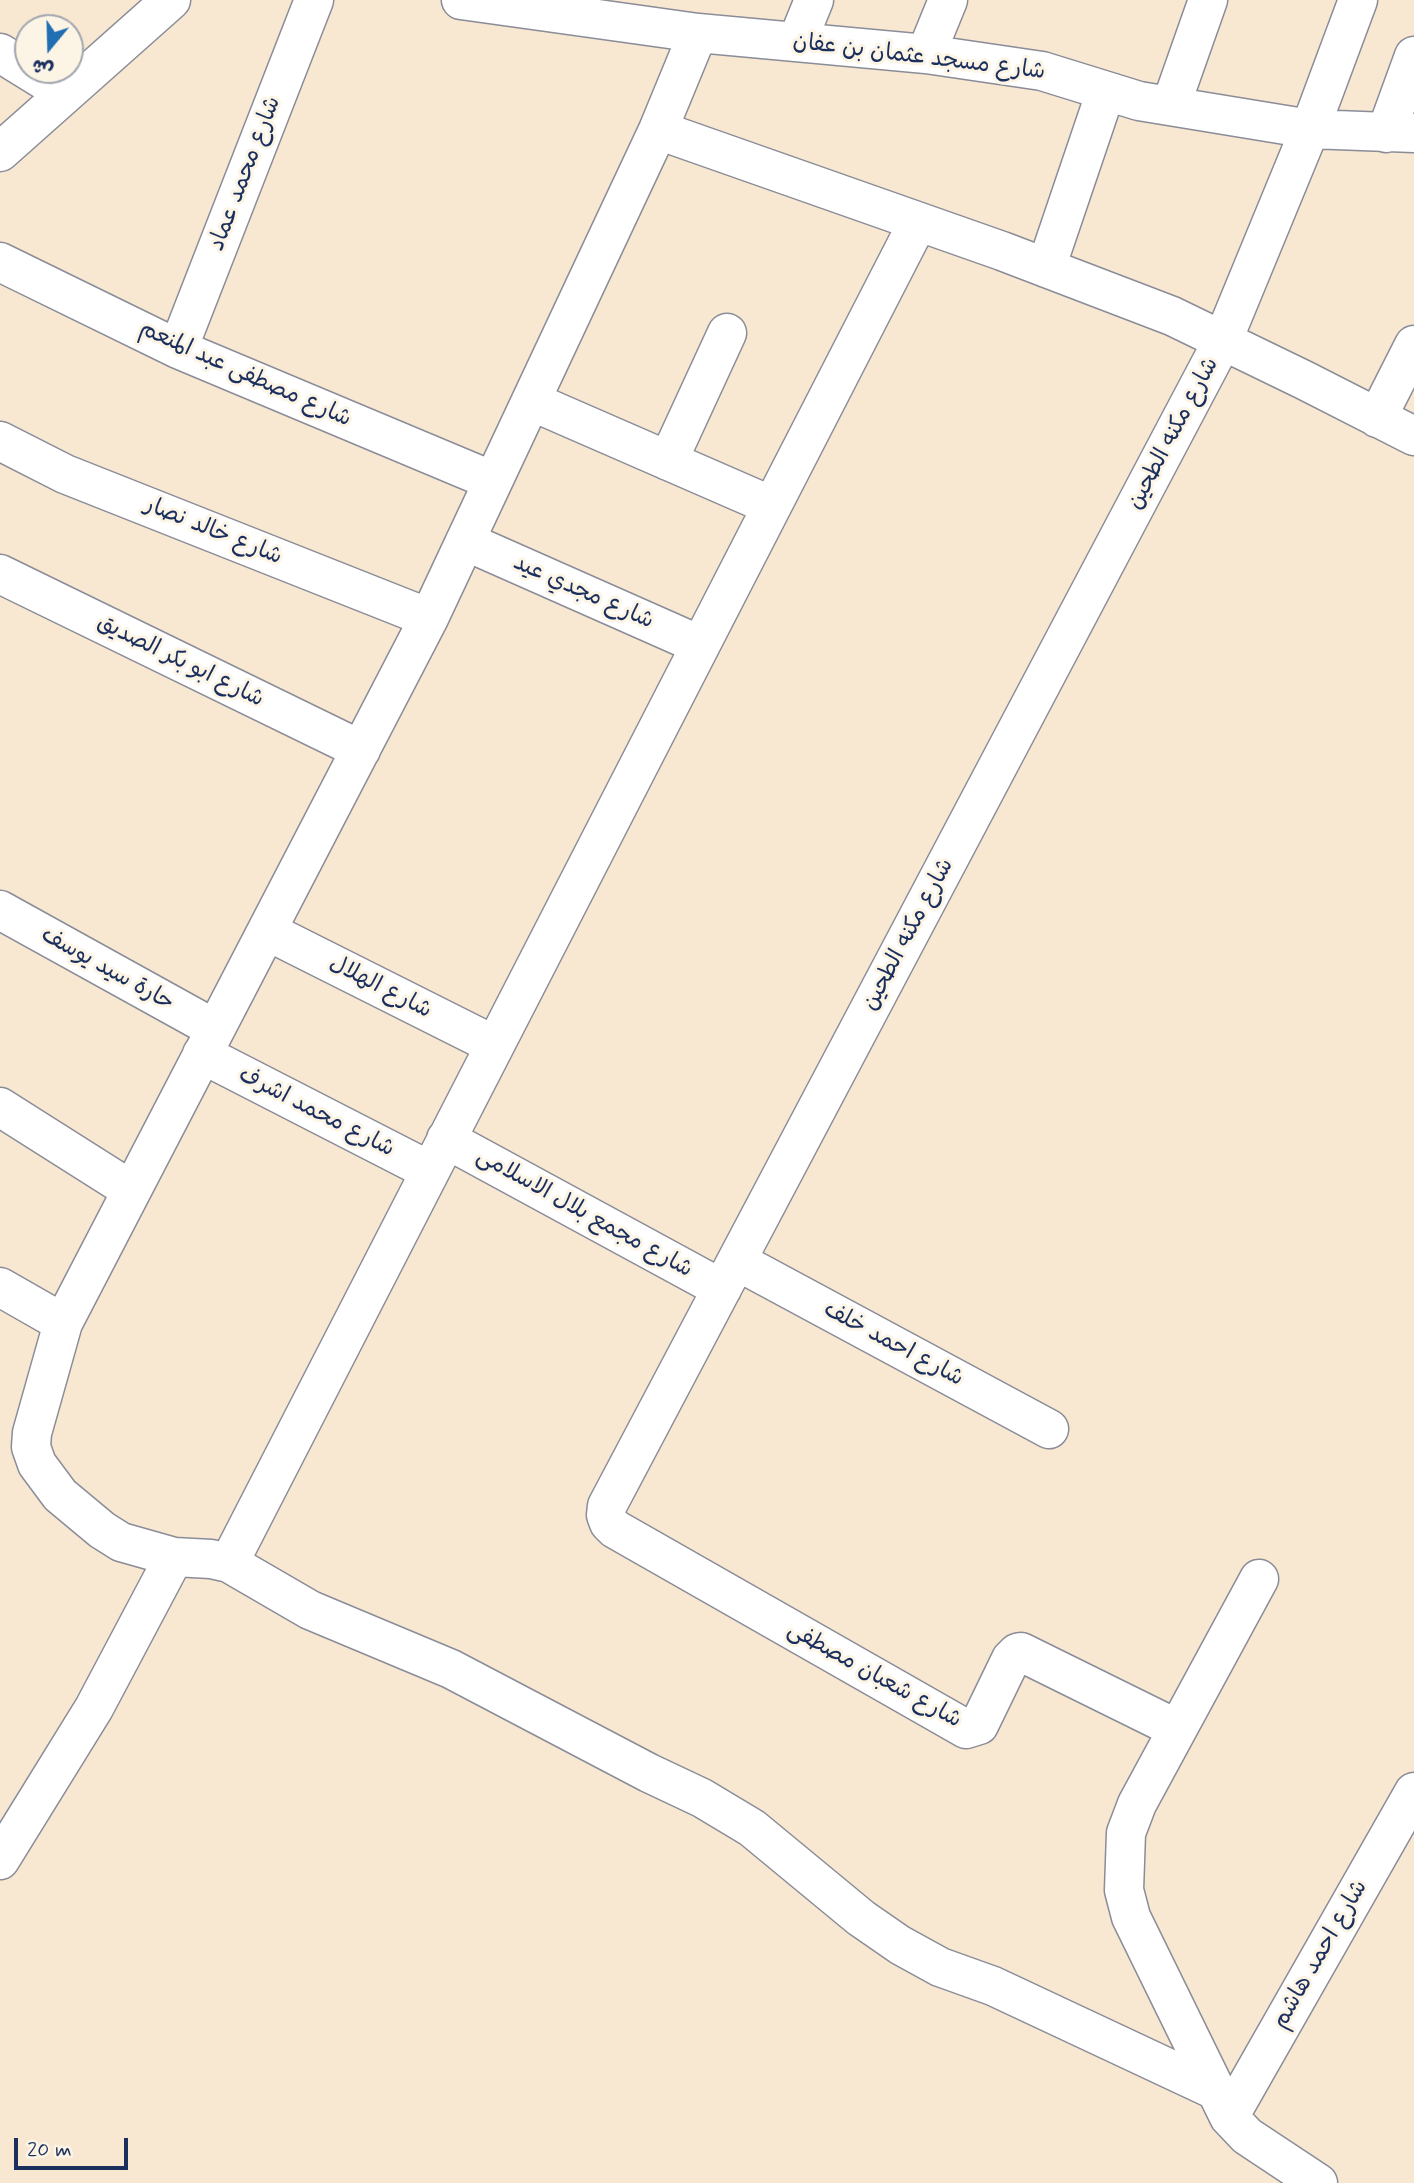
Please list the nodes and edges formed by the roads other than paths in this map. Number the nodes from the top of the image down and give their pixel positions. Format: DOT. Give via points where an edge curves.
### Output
graph roads {
  1 [pos="171,0"];
  2 [pos="314,0"];
  3 [pos="461,0"];
  4 [pos="814,0"];
  5 [pos="948,0"];
  6 [pos="1208,0"];
  7 [pos="1358,0"];
  8 [pos="622,11"];
  9 [pos="698,33"];
  10 [pos="797,42"];
  11 [pos="0,53"];
  12 [pos="926,54"];
  13 [pos="1414,56"];
  14 [pos="1106,91"];
  15 [pos="65,93"];
  16 [pos="1171,105"];
  17 [pos="1310,129"];
  18 [pos="658,130"];
  19 [pos="1400,133"];
  20 [pos="0,152"];
  21 [pos="918,222"];
  22 [pos="0,262"];
  23 [pos="1046,268"];
  24 [pos="727,333"];
  25 [pos="1223,340"];
  26 [pos="1414,345"];
  27 [pos="178,349"];
  28 [pos="531,401"];
  29 [pos="1377,418"];
  30 [pos="1414,436"];
  31 [pos="0,441"];
  32 [pos="668,461"];
  33 [pos="493,481"];
  34 [pos="772,506"];
  35 [pos="465,541"];
  36 [pos="0,574"];
  37 [pos="429,618"];
  38 [pos="700,645"];
  39 [pos="361,750"];
  40 [pos="0,910"];
  41 [pos="267,931"];
  42 [pos="208,1042"];
  43 [pos="494,1045"];
  44 [pos="0,1107"];
  45 [pos="438,1155"];
  46 [pos="131,1190"];
  47 [pos="729,1275"];
  48 [pos="0,1287"];
  49 [pos="62,1323"];
  50 [pos="1049,1429"];
  51 [pos="615,1529"];
  52 [pos="174,1557"];
  53 [pos="229,1563"];
  54 [pos="1259,1579"];
  55 [pos="1177,1729"];
  56 [pos="1413,1792"];
  57 [pos="0,1860"];
  58 [pos="1223,2104"];
  59 [pos="1318,2183"];
  1 -- 15 [label="street"];
  2 -- 27 [label="street, شارع محمد عماد"];
  3 -- 8 [label="street, شارع مسجد عثمان بن عفان"];
  4 -- 10 [label="street"];
  5 -- 12 [label="street"];
  6 -- 16 [label="street"];
  7 -- 17 [label="street, شارع مكنه الطحين"];
  8 -- 9 [label="street, شارع مسجد عثمان بن عفان"];
  9 -- 10 [label="street, شارع مسجد عثمان بن عفان"];
  9 -- 18 [label="street"];
  10 -- 12 [label="street, شارع مسجد عثمان بن عفان"];
  11 -- 15 [label="street"];
  12 -- 14 [label="street, شارع مسجد عثمان بن عفان" via="1042,71"];
  13 -- 19 [label="street"];
  14 -- 16 [label="street, شارع مسجد عثمان بن عفان"];
  14 -- 23 [label="street"];
  15 -- 20 [label="street"];
  16 -- 17 [label="street, شارع مسجد عثمان بن عفان"];
  17 -- 19 [label="street, شارع مسجد عثمان بن عفان"];
  17 -- 25 [label="street, شارع مكنه الطحين"];
  18 -- 21 [label="street"];
  18 -- 28 [label="street"];
  21 -- 23 [label="street"];
  21 -- 34 [label="street"];
  22 -- 27 [label="street, شارع مصطفى عبد المنعم"];
  23 -- 25 [label="street"];
  24 -- 32 [label="street"];
  25 -- 29 [label="street"];
  25 -- 47 [label="street, شارع مكنه الطحين"];
  26 -- 29 [label="street"];
  27 -- 33 [label="street, شارع مصطفى عبد المنعم"];
  28 -- 32 [label="street"];
  28 -- 33 [label="street"];
  29 -- 30 [label="street"];
  31 -- 37 [label="street, شارع خالد نصار" via="65,474"];
  32 -- 34 [label="street"];
  33 -- 35 [label="street"];
  34 -- 38 [label="street"];
  35 -- 37 [label="street"];
  35 -- 38 [label="street, شارع مجدي عيد"];
  36 -- 39 [label="street, شارع ابو بكر الصديق"];
  37 -- 39 [label="street"];
  38 -- 43 [label="street"];
  39 -- 41 [label="street"];
  40 -- 42 [label="street, حارة سيد يوسف"];
  41 -- 42 [label="street"];
  41 -- 43 [label="street, شارع الهلال"];
  42 -- 45 [label="street, شارع محمد اشرف"];
  42 -- 46 [label="street"];
  43 -- 45 [label="street"];
  44 -- 46 [label="street"];
  45 -- 47 [label="street, شارع مجمع بلال الاسلامى"];
  45 -- 53 [label="street"];
  46 -- 49 [label="street"];
  47 -- 50 [label="street, شارع احمد خلف"];
  47 -- 51 [label="street, شارع مكنه الطحين" via="607,1506 606,1515"];
  48 -- 49 [label="street"];
  49 -- 52 [label="street" via="32,1433 37,1464 60,1494 102,1530 121,1542"];
  51 -- 55 [label="street, شارع شعبان مصطفى" via="966,1729 979,1726 1011,1659 1021,1652"];
  52 -- 53 [label="street"];
  52 -- 57 [label="street" via="94,1708"];
  53 -- 58 [label="street" via="310,1610 451,1669 702,1798 752,1828 900,1945 940,1967 993,1986"];
  54 -- 55 [label="street"];
  55 -- 58 [label="street" via="1126,1833 1124,1890 1131,1917"];
  56 -- 58 [label="street, شارع احمد هاشم"];
  58 -- 59 [label="street" via="1247,2136"];
}
